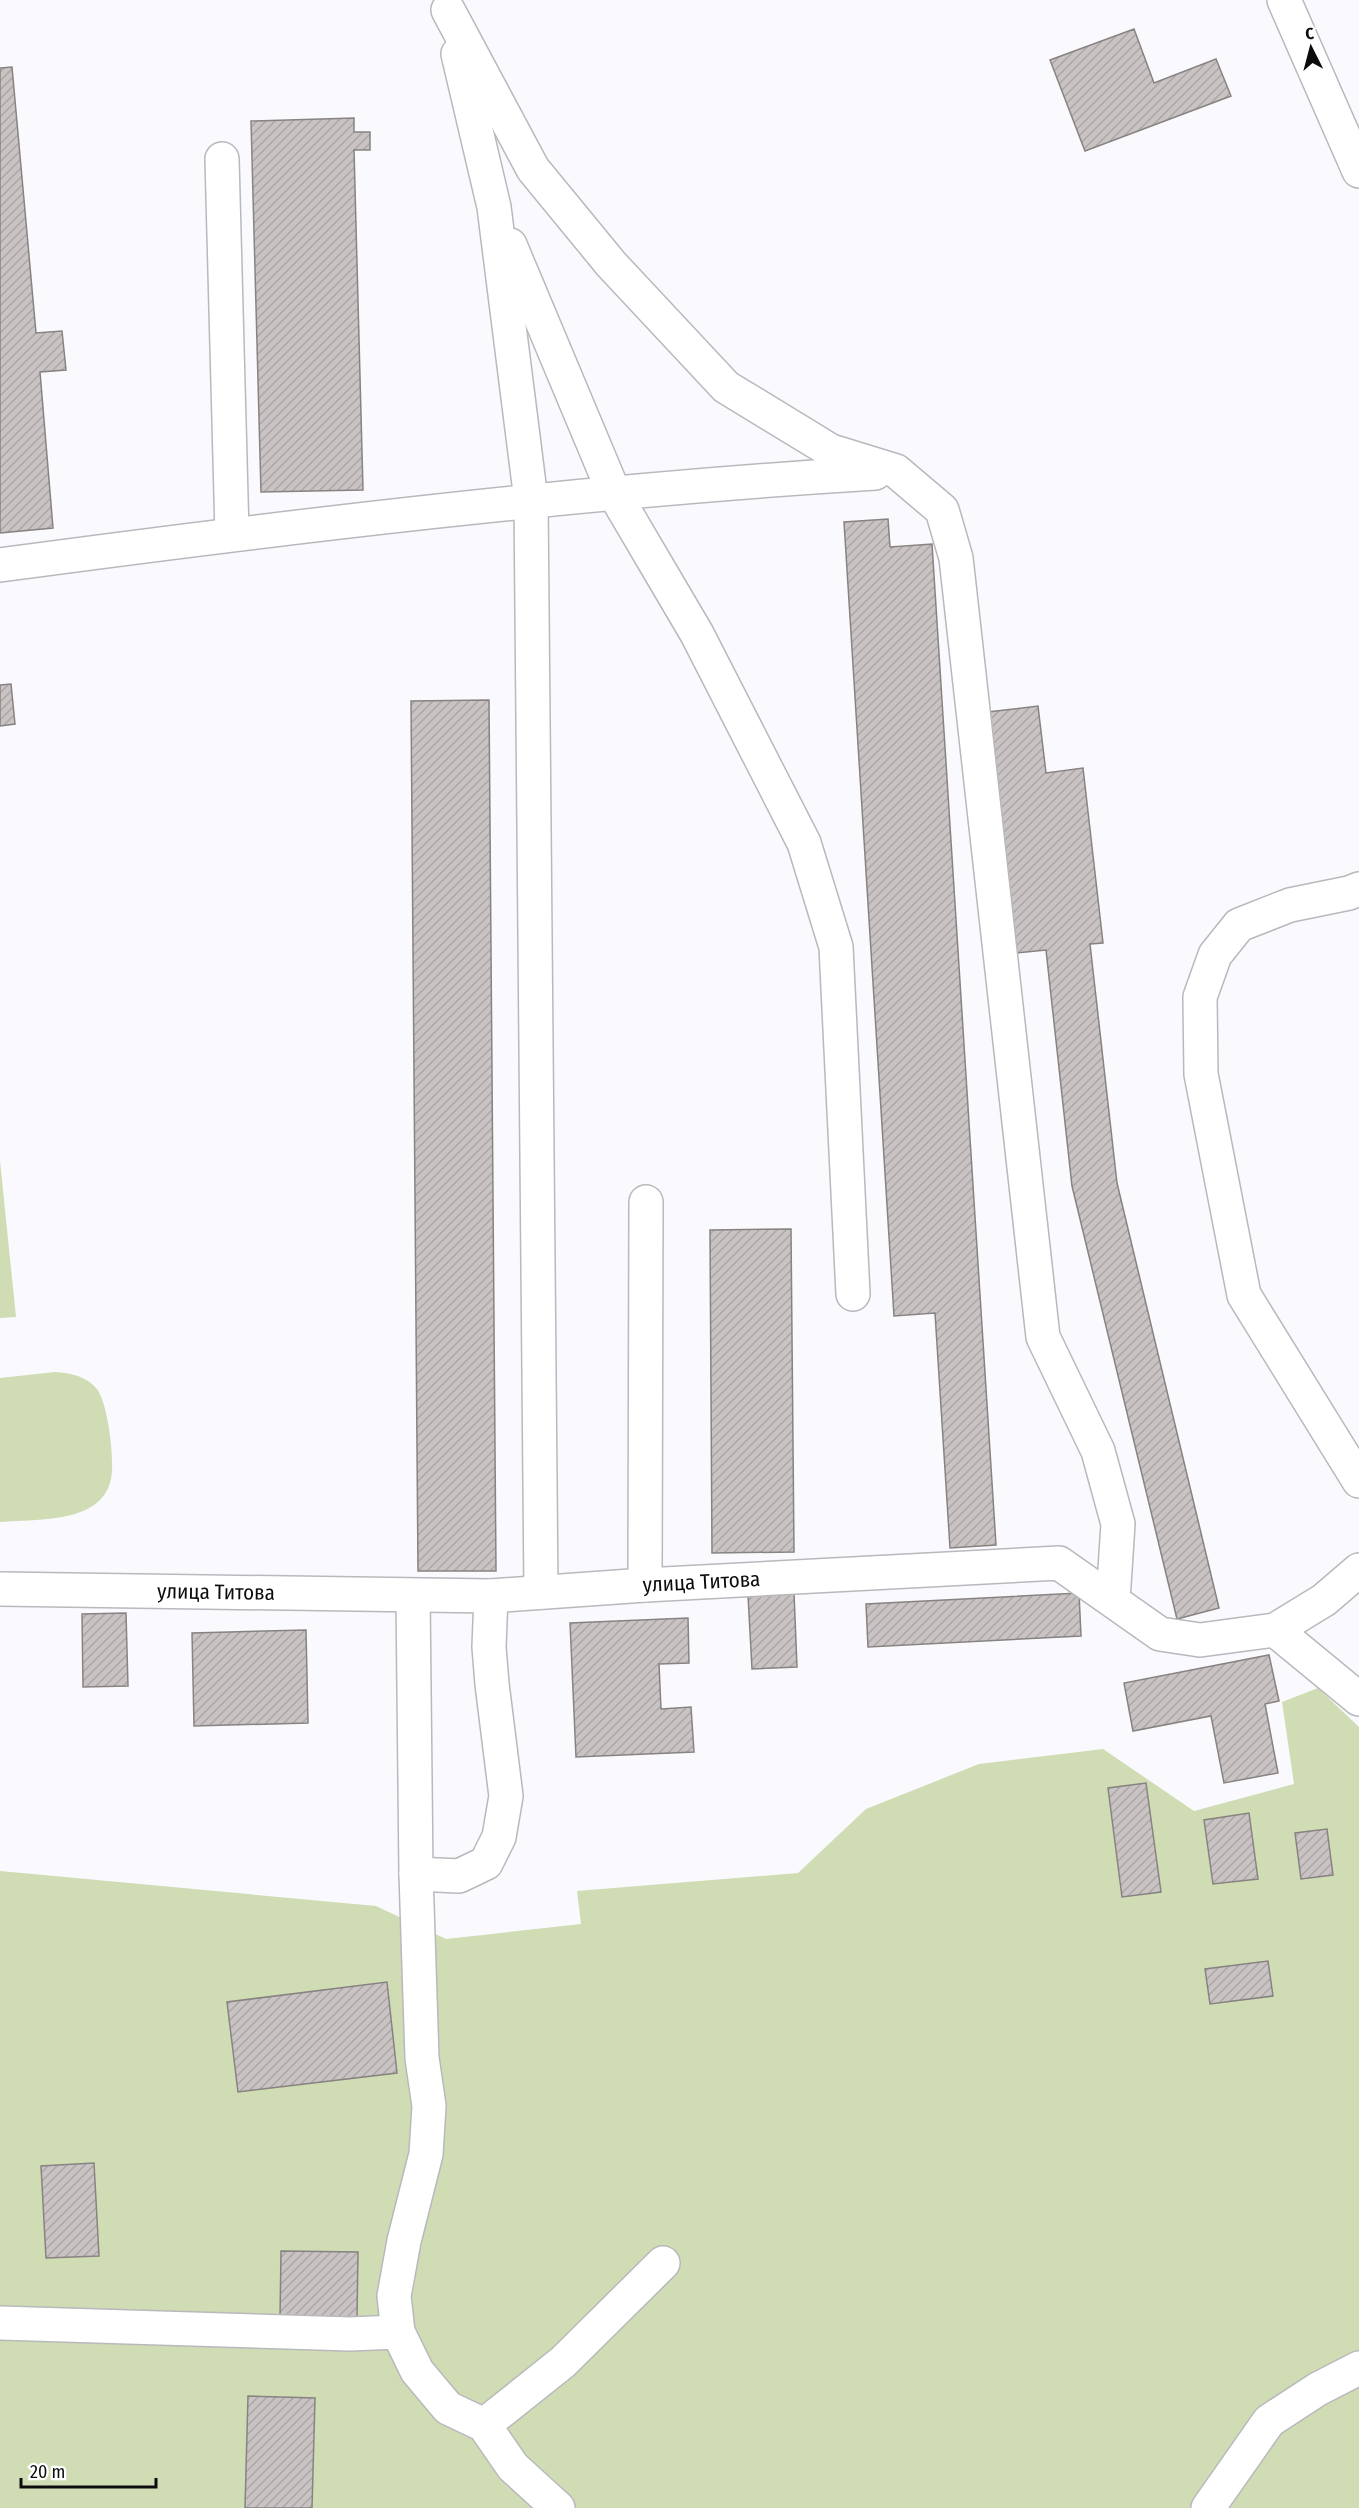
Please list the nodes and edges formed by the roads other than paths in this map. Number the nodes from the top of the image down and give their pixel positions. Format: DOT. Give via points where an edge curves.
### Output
graph roads {
  1 [pos="1284,0"];
  2 [pos="446,5"];
  3 [pos="222,159"];
  4 [pos="1359,171"];
  5 [pos="494,207"];
  6 [pos="896,471"];
  7 [pos="614,493"];
  8 [pos="531,500"];
  9 [pos="232,534"];
  10 [pos="0,565"];
  11 [pos="1359,888"];
  12 [pos="646,1202"];
  13 [pos="853,1294"];
  14 [pos="1359,1481"];
  15 [pos="1359,1570"];
  16 [pos="645,1585"];
  17 [pos="0,1589"];
  18 [pos="541,1592"];
  19 [pos="413,1596"];
  20 [pos="491,1596"];
  21 [pos="1113,1600"];
  22 [pos="1275,1630"];
  23 [pos="1359,1700"];
  24 [pos="416,1874"];
  25 [pos="663,2263"];
  26 [pos="0,2323"];
  27 [pos="398,2332"];
  28 [pos="1359,2368"];
  29 [pos="484,2425"];
  30 [pos="558,2508"];
  31 [pos="1208,2508"];
  1 -- 4 [label="street"];
  2 -- 5 [label="street"];
  2 -- 6 [label="street" via="533,169 611,264 726,387 831,451"];
  3 -- 9 [label="street"];
  5 -- 7 [label="street"];
  5 -- 8 [label="street"];
  6 -- 7 [label="street"];
  6 -- 21 [label="street" via="942,510 956,558 1043,1336 1098,1451 1118,1524"];
  7 -- 8 [label="street"];
  7 -- 13 [label="street" via="697,634 804,843 836,948"];
  8 -- 9 [label="street"];
  8 -- 18 [label="street"];
  9 -- 10 [label="street"];
  11 -- 14 [label="street" via="1290,905 1239,926 1215,955 1200,997 1202,1074 1244,1295"];
  12 -- 16 [label="street"];
  15 -- 22 [label="street, улица Титова" via="1324,1600"];
  16 -- 18 [label="street, улица Титова"];
  16 -- 21 [label="street, улица Титова" via="1059,1563"];
  17 -- 19 [label="street, улица Титова"];
  18 -- 20 [label="street, улица Титова"];
  19 -- 20 [label="street, улица Титова"];
  19 -- 24 [label="street"];
  20 -- 24 [label="street" via="489,1647 506,1796 500,1837 486,1863 459,1876"];
  21 -- 22 [label="street, улица Титова" via="1161,1634 1200,1640"];
  22 -- 23 [label="street"];
  24 -- 27 [label="street" via="422,2058 429,2106 426,2154 394,2296"];
  25 -- 29 [label="street" via="563,2362"];
  26 -- 27 [label="street" via="350,2334"];
  27 -- 29 [label="street" via="417,2371 448,2408"];
  28 -- 31 [label="street" via="1269,2421"];
  29 -- 30 [label="street" via="513,2467"];
}
